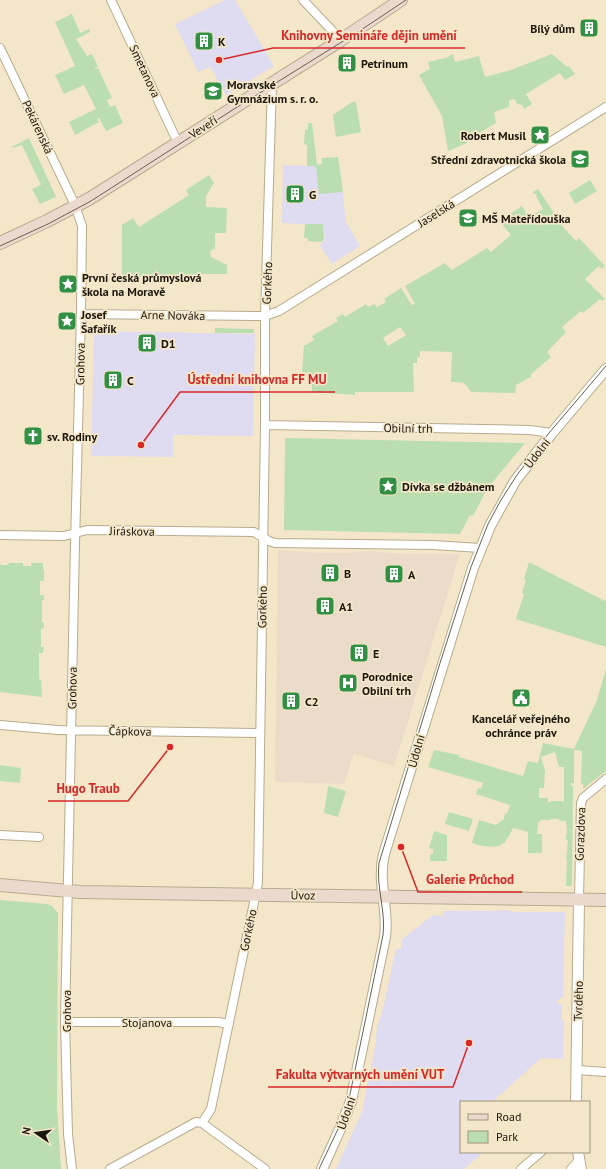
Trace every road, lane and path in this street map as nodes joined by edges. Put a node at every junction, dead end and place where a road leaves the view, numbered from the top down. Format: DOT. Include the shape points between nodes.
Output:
graph roads {
  1 [pos="111,0"];
  2 [pos="302,0"];
  3 [pos="401,0"];
  4 [pos="340,40"];
  5 [pos="0,48"];
  6 [pos="272,83"];
  7 [pos="606,107"];
  8 [pos="178,143"];
  9 [pos="76,207"];
  10 [pos="0,243"];
  11 [pos="81,314"];
  12 [pos="265,316"];
  13 [pos="606,369"];
  14 [pos="265,425"];
  15 [pos="552,433"];
  16 [pos="75,533"];
  17 [pos="0,536"];
  18 [pos="262,537"];
  19 [pos="480,548"];
  20 [pos="0,725"];
  21 [pos="72,730"];
  22 [pos="260,733"];
  23 [pos="606,779"];
  24 [pos="0,835"];
  25 [pos="39,837"];
  26 [pos="0,885"];
  27 [pos="68,891"];
  28 [pos="256,895"];
  29 [pos="384,896"];
  30 [pos="579,900"];
  31 [pos="606,900"];
  32 [pos="65,1022"];
  33 [pos="229,1024"];
  34 [pos="577,1070"];
  35 [pos="606,1072"];
  36 [pos="576,1101"];
  37 [pos="202,1123"];
  38 [pos="540,1153"];
  39 [pos="579,1160"];
  40 [pos="72,1169"];
  41 [pos="110,1169"];
  42 [pos="265,1169"];
  43 [pos="322,1169"];
  44 [pos="521,1169"];
  45 [pos="571,1169"];
  1 -- 8 [label="street, Smetanova"];
  2 -- 4 [label="street"];
  3 -- 4 [label="main road, Veveří"];
  4 -- 6 [label="main road, Veveří"];
  5 -- 9 [label="street, Pekárenská"];
  6 -- 8 [label="main road, Veveří"];
  6 -- 12 [label="street, Gorkého"];
  7 -- 12 [label="street, Jaselská" via="279,311"];
  8 -- 9 [label="main road, Veveří"];
  9 -- 10 [label="main road, Veveří"];
  9 -- 11 [label="street, Grohova" via="82,226"];
  11 -- 12 [label="street, Arne Nováka"];
  11 -- 16 [label="street, Grohova"];
  12 -- 14 [label="street, Gorkého"];
  13 -- 15 [label="street, Údolní"];
  14 -- 15 [label="street, Obilní trh" via="530,430"];
  14 -- 18 [label="street, Gorkého"];
  15 -- 19 [label="street, Údolní" via="503,500"];
  16 -- 17 [label="street, Jiráskova" via="64,536"];
  16 -- 18 [label="street, Jiráskova" via="87,530 254,532"];
  16 -- 21 [label="street, Grohova"];
  18 -- 19 [label="street" via="275,543"];
  18 -- 22 [label="street, Gorkého"];
  19 -- 29 [label="street, Údolní" via="384,854 381,871"];
  20 -- 21 [label="street, Čápkova"];
  21 -- 22 [label="street, Čápkova"];
  21 -- 27 [label="street, Grohova"];
  22 -- 28 [label="street, Gorkého"];
  23 -- 30 [label="street, Gorazdova" via="583,798 581,803"];
  24 -- 25 [label="street"];
  26 -- 27 [label="main road, Úvoz"];
  27 -- 28 [label="main road, Úvoz"];
  27 -- 32 [label="street, Grohova"];
  28 -- 29 [label="main road, Úvoz"];
  28 -- 33 [label="street, Gorkého"];
  29 -- 30 [label="main road, Úvoz"];
  29 -- 43 [label="street, Údolní" via="386,930 357,1074 346,1114"];
  30 -- 31 [label="main road, Úvoz"];
  30 -- 34 [label="street, Tvrdého"];
  32 -- 33 [label="street, Stojanova"];
  32 -- 40 [label="street, Grohova" via="68,1134"];
  33 -- 37 [label="street, Gorkého" via="211,1109"];
  34 -- 35 [label="street"];
  34 -- 36 [label="street, Tvrdého"];
  37 -- 41 [label="street" via="194,1122"];
  37 -- 42 [label="street"];
  38 -- 44 [label="street"];
  39 -- 45 [label="street"];
}
